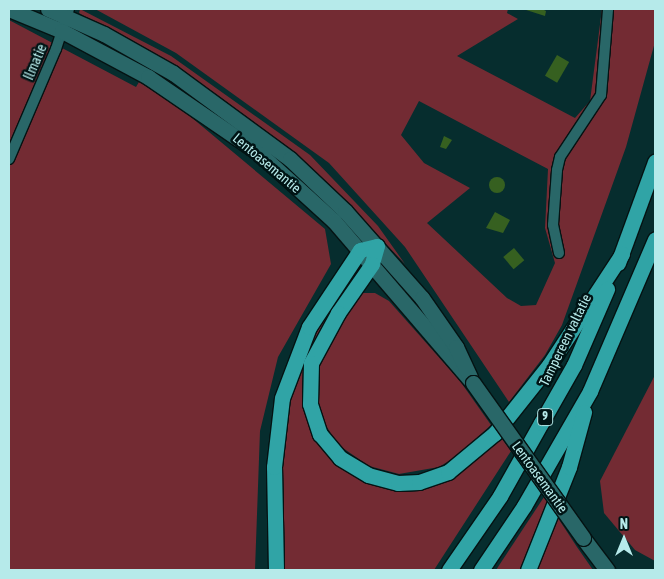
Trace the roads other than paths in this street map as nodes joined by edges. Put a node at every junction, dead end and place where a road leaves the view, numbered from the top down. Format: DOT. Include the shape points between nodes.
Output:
graph roads {
  1 [pos="9,9"];
  2 [pos="48,9"];
  3 [pos="608,9"];
  4 [pos="68,12"];
  5 [pos="62,31"];
  6 [pos="9,159"];
  7 [pos="655,162"];
  8 [pos="655,239"];
  9 [pos="377,246"];
  10 [pos="360,250"];
  11 [pos="559,253"];
  12 [pos="622,254"];
  13 [pos="372,264"];
  14 [pos="473,383"];
  15 [pos="590,392"];
  16 [pos="276,570"];
  17 [pos="449,570"];
  18 [pos="481,570"];
  19 [pos="528,570"];
  20 [pos="607,570"];
  1 -- 5 [label="main road, Lentoasemantie"];
  2 -- 4 [label="main road, Lentoasemantie"];
  3 -- 11 [label="street" via="601,95 560,157 557,170 553,225"];
  4 -- 5 [label="street, Ilmatie"];
  4 -- 9 [label="main road, Lentoasemantie" via="159,64 241,120 322,188"];
  5 -- 6 [label="street, Ilmatie"];
  5 -- 10 [label="main road, Lentoasemantie" via="148,77 224,127 312,200"];
  7 -- 12 [label="highway, Tampereen valtatie / 9"];
  8 -- 15 [label="highway, 9"];
  9 -- 10 [label="highway"];
  9 -- 13 [label="highway"];
  9 -- 14 [label="main road, Lentoasemantie" via="440,320"];
  10 -- 13 [label="main road, Lentoasemantie"];
  10 -- 16 [label="highway" via="308,327 282,398 274,460"];
  12 -- 13 [label="highway" via="549,365 495,433 448,472 410,483 379,479 347,464 320,434 310,404 308,379 314,357 338,313"];
  12 -- 17 [label="highway, Tampereen valtatie / 9" via="574,365 500,496"];
  13 -- 14 [label="main road, Lentoasemantie"];
  14 -- 20 [label="main road, Lentoasemantie, bridge"];
  15 -- 18 [label="highway, 9" via="524,506"];
  15 -- 19 [label="highway" via="569,467"];
}
